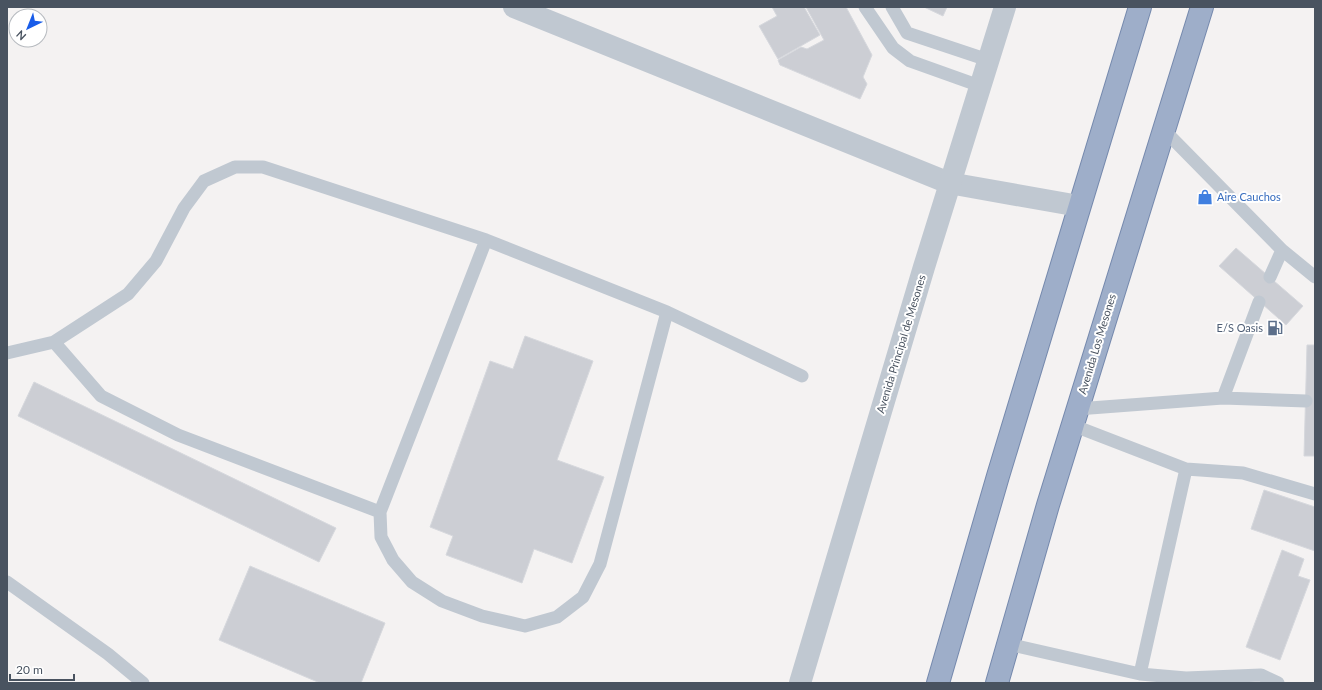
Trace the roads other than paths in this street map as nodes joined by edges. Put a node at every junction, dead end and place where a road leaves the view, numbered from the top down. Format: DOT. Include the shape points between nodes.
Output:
graph roads {
  1 [pos="514,7"];
  2 [pos="865,7"];
  3 [pos="892,7"];
  4 [pos="1005,7"];
  5 [pos="1140,7"];
  6 [pos="1202,7"];
  7 [pos="988,60"];
  8 [pos="980,86"];
  9 [pos="1164,130"];
  10 [pos="949,183"];
  11 [pos="1080,206"];
  12 [pos="486,240"];
  13 [pos="1282,250"];
  14 [pos="1270,277"];
  15 [pos="1315,277"];
  16 [pos="1259,302"];
  17 [pos="667,312"];
  18 [pos="54,342"];
  19 [pos="7,353"];
  20 [pos="802,376"];
  21 [pos="1223,398"];
  22 [pos="1306,401"];
  23 [pos="1075,417"];
  24 [pos="1186,469"];
  25 [pos="1315,494"];
  26 [pos="380,512"];
  27 [pos="7,582"];
  28 [pos="1008,644"];
  29 [pos="1140,674"];
  30 [pos="143,683"];
  31 [pos="800,683"];
  32 [pos="938,683"];
  33 [pos="997,683"];
  34 [pos="1278,683"];
  1 -- 10 [label="street"];
  2 -- 8 [label="lane" via="893,48 910,61"];
  3 -- 7 [label="lane" via="907,33"];
  4 -- 7 [label="street, Avenida Principal de Mesones"];
  5 -- 11 [label="highway"];
  6 -- 9 [label="highway, Avenida Los Mesones"];
  7 -- 8 [label="street, Avenida Principal de Mesones"];
  8 -- 10 [label="street, Avenida Principal de Mesones"];
  9 -- 13 [label="lane"];
  9 -- 23 [label="highway, Avenida Los Mesones"];
  10 -- 11 [label="street"];
  10 -- 31 [label="street, Avenida Principal de Mesones"];
  11 -- 32 [label="highway"];
  12 -- 17 [label="lane"];
  12 -- 18 [label="lane" via="263,167 235,167 204,181 184,208 156,261 128,294"];
  12 -- 26 [label="lane"];
  13 -- 14 [label="lane"];
  13 -- 15 [label="lane"];
  16 -- 21 [label="lane"];
  17 -- 20 [label="lane"];
  17 -- 26 [label="lane" via="600,564 583,597 557,617 525,626 482,616 442,601 412,582 393,560 380,537"];
  18 -- 19 [label="lane"];
  18 -- 26 [label="lane" via="101,396 178,436"];
  21 -- 22 [label="lane"];
  21 -- 23 [label="lane"];
  23 -- 24 [label="lane"];
  23 -- 28 [label="highway, Avenida Los Mesones"];
  24 -- 25 [label="lane" via="1243,473"];
  24 -- 29 [label="lane"];
  27 -- 30 [label="lane" via="108,654"];
  28 -- 29 [label="lane"];
  28 -- 33 [label="highway, Avenida Los Mesones"];
  29 -- 34 [label="lane" via="1186,678 1261,675"];
}
